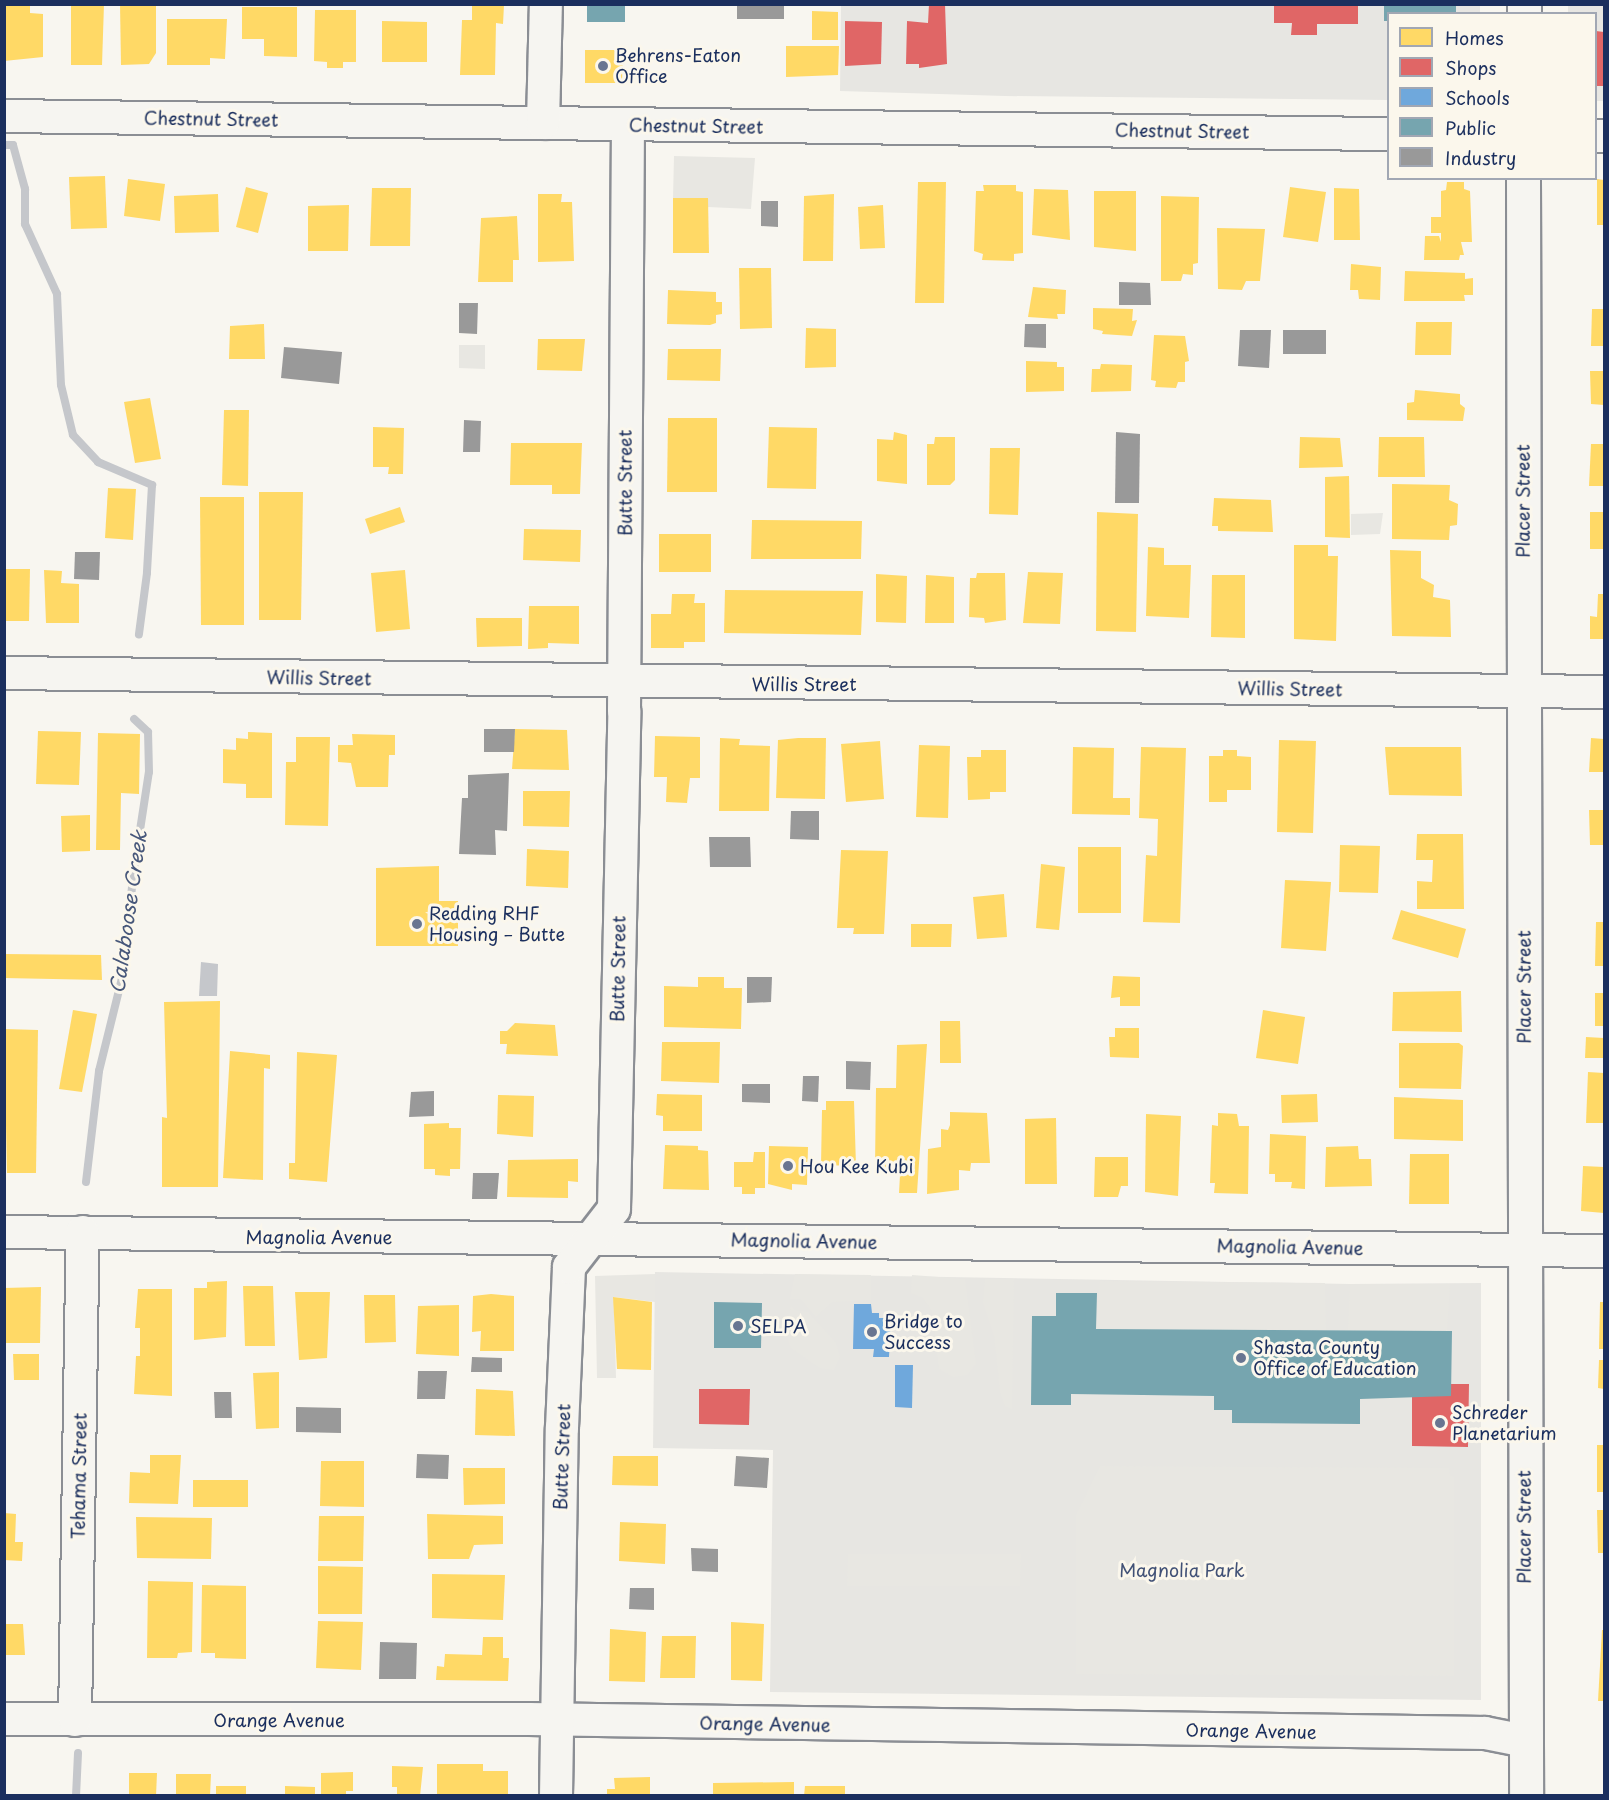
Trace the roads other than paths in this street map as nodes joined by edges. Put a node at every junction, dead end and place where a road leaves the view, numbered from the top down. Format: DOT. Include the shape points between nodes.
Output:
graph roads {
  1 [pos="546,4"];
  2 [pos="4,116"];
  3 [pos="543,123"];
  4 [pos="628,126"];
  5 [pos="1387,134"];
  6 [pos="1523,180"];
  7 [pos="4,673"];
  8 [pos="624,683"];
  9 [pos="1523,691"];
  10 [pos="1605,692"];
  11 [pos="4,1232"];
  12 [pos="83,1232"];
  13 [pos="594,1239"];
  14 [pos="1523,1250"];
  15 [pos="1605,1251"];
  16 [pos="4,1719"];
  17 [pos="75,1720"];
  18 [pos="557,1720"];
  19 [pos="1525,1741"];
  20 [pos="556,1796"];
  21 [pos="1526,1796"];
  1 -- 3 [label="street"];
  2 -- 3 [label="street, Chestnut Street"];
  3 -- 4 [label="street, Chestnut Street"];
  4 -- 5 [label="street, Chestnut Street"];
  4 -- 8 [label="street, Butte Street"];
  6 -- 9 [label="main road, Placer Street"];
  7 -- 8 [label="street, Willis Street"];
  8 -- 9 [label="street, Willis Street"];
  8 -- 13 [label="street, Butte Street" via="614,1209"];
  9 -- 10 [label="street, Willis Street"];
  9 -- 14 [label="main road, Placer Street"];
  11 -- 12 [label="street, Magnolia Avenue"];
  12 -- 13 [label="street, Magnolia Avenue"];
  12 -- 17 [label="street, Tehama Street"];
  13 -- 14 [label="street, Magnolia Avenue"];
  13 -- 18 [label="street, Butte Street" via="569,1267"];
  14 -- 15 [label="street, Magnolia Avenue"];
  14 -- 19 [label="main road, Placer Street"];
  16 -- 17 [label="street, Orange Avenue"];
  17 -- 18 [label="street, Orange Avenue"];
  18 -- 19 [label="street, Orange Avenue" via="1485,1733"];
  18 -- 20 [label="street, Butte Street"];
  19 -- 21 [label="main road, Placer Street"];
}
